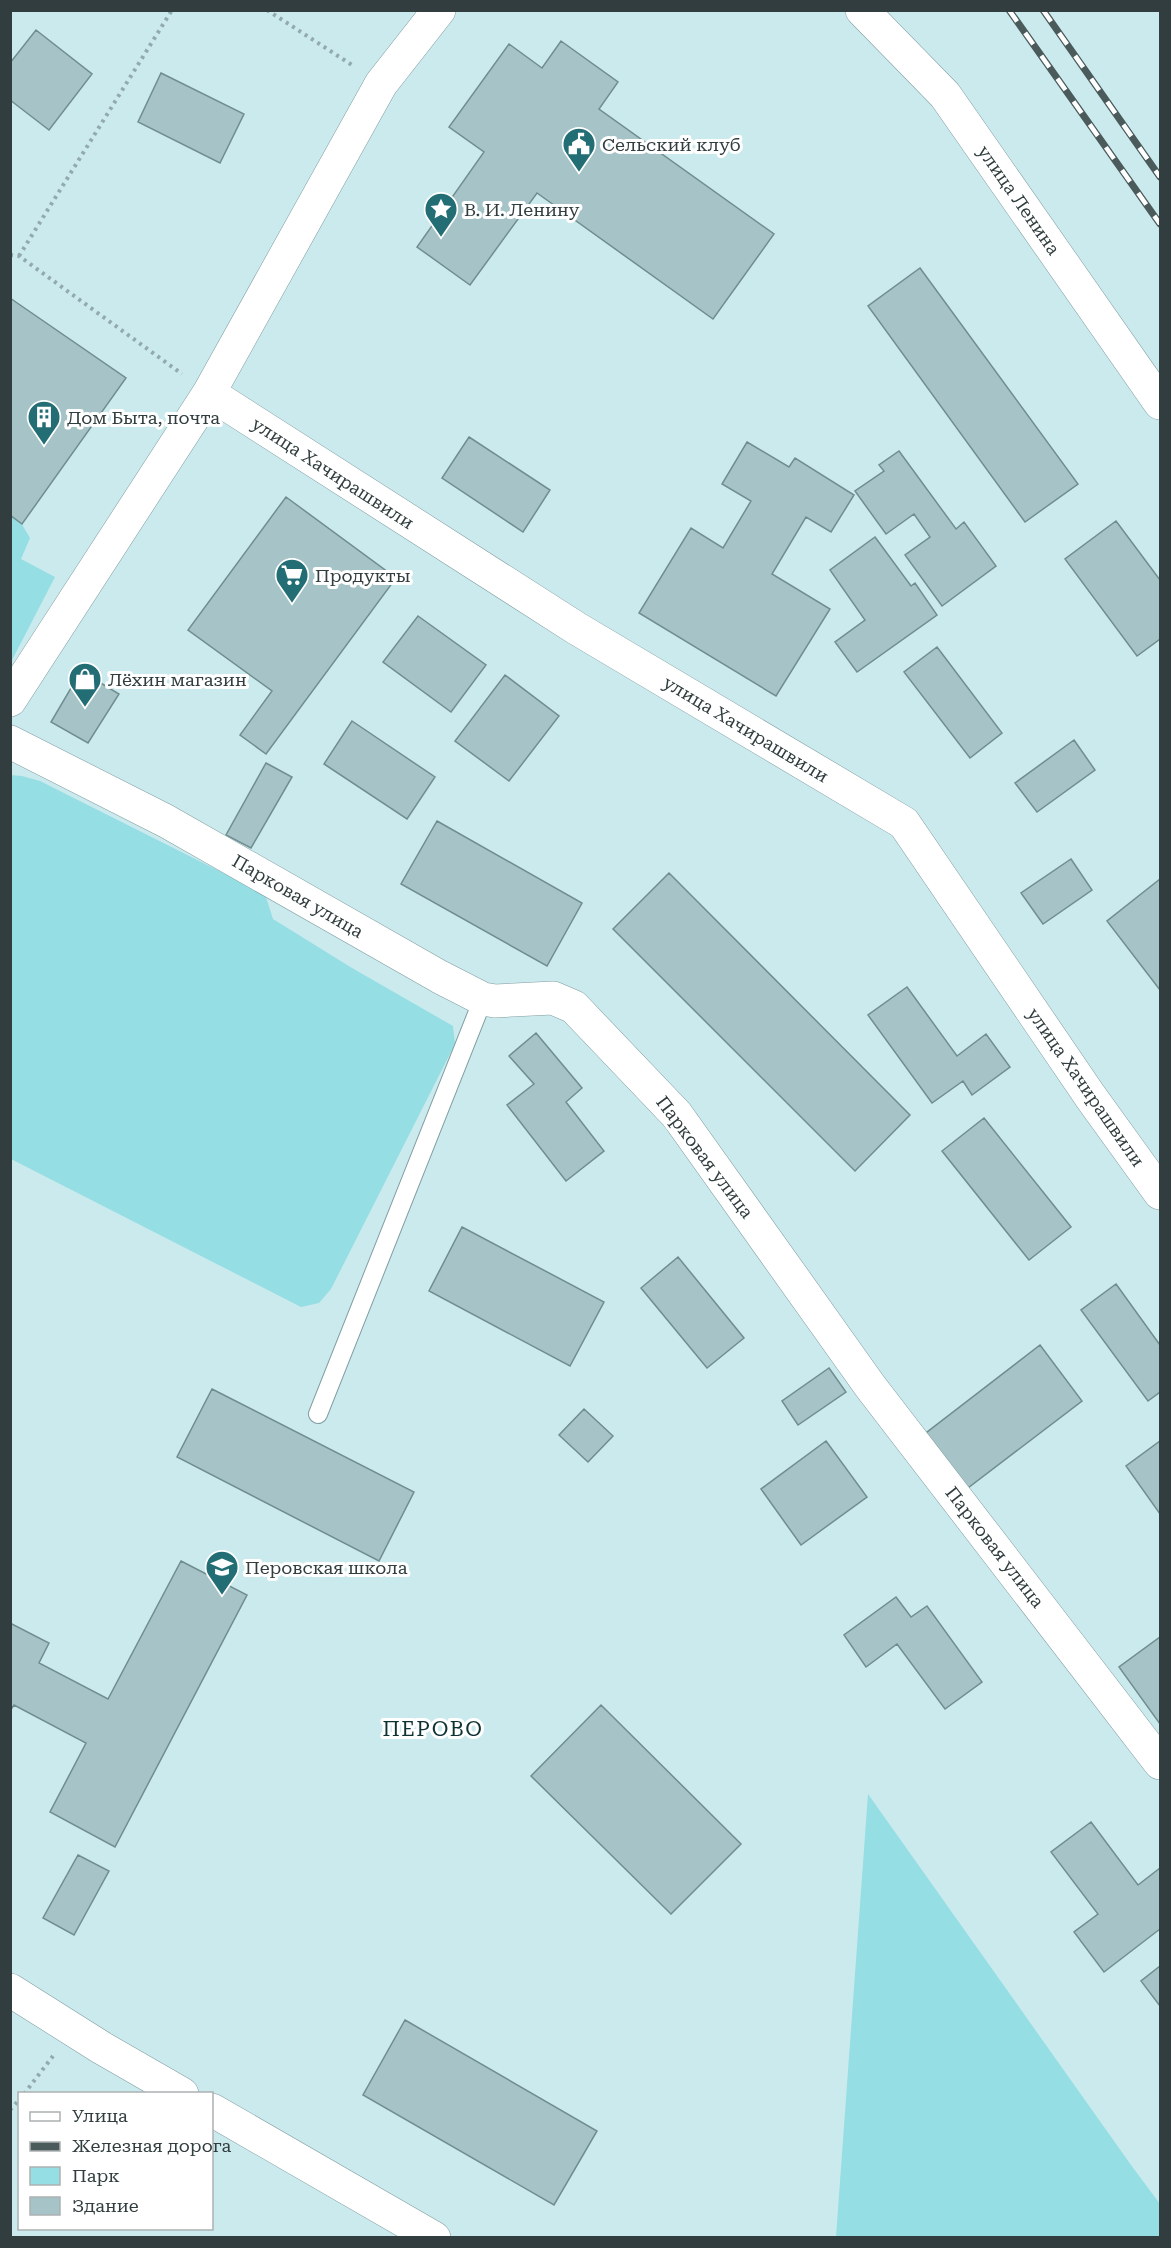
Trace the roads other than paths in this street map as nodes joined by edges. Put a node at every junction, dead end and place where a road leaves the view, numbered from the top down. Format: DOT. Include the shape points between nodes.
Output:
graph roads {
  1 [pos="439,10"];
  2 [pos="862,10"];
  3 [pos="209,393"];
  4 [pos="1161,403"];
  5 [pos="10,700"];
  6 [pos="10,742"];
  7 [pos="483,999"];
  8 [pos="1161,1192"];
  9 [pos="318,1413"];
  10 [pos="1161,1763"];
  11 [pos="10,1989"];
  12 [pos="179,2092"];
  13 [pos="213,2111"];
  14 [pos="434,2238"];
  1 -- 3 [label="street" via="381,84"];
  2 -- 4 [label="street, улица Ленина" via="945,95"];
  3 -- 5 [label="street"];
  3 -- 8 [label="street, улица Хачирашвили" via="576,628 904,823 1090,1096"];
  6 -- 7 [label="street, Парковая улица" via="166,821"];
  7 -- 9 [label="lane"];
  7 -- 10 [label="street, Парковая улица" via="553,998 574,1007 677,1115 870,1386"];
  11 -- 12 [label="street"];
  13 -- 14 [label="street"];
}
